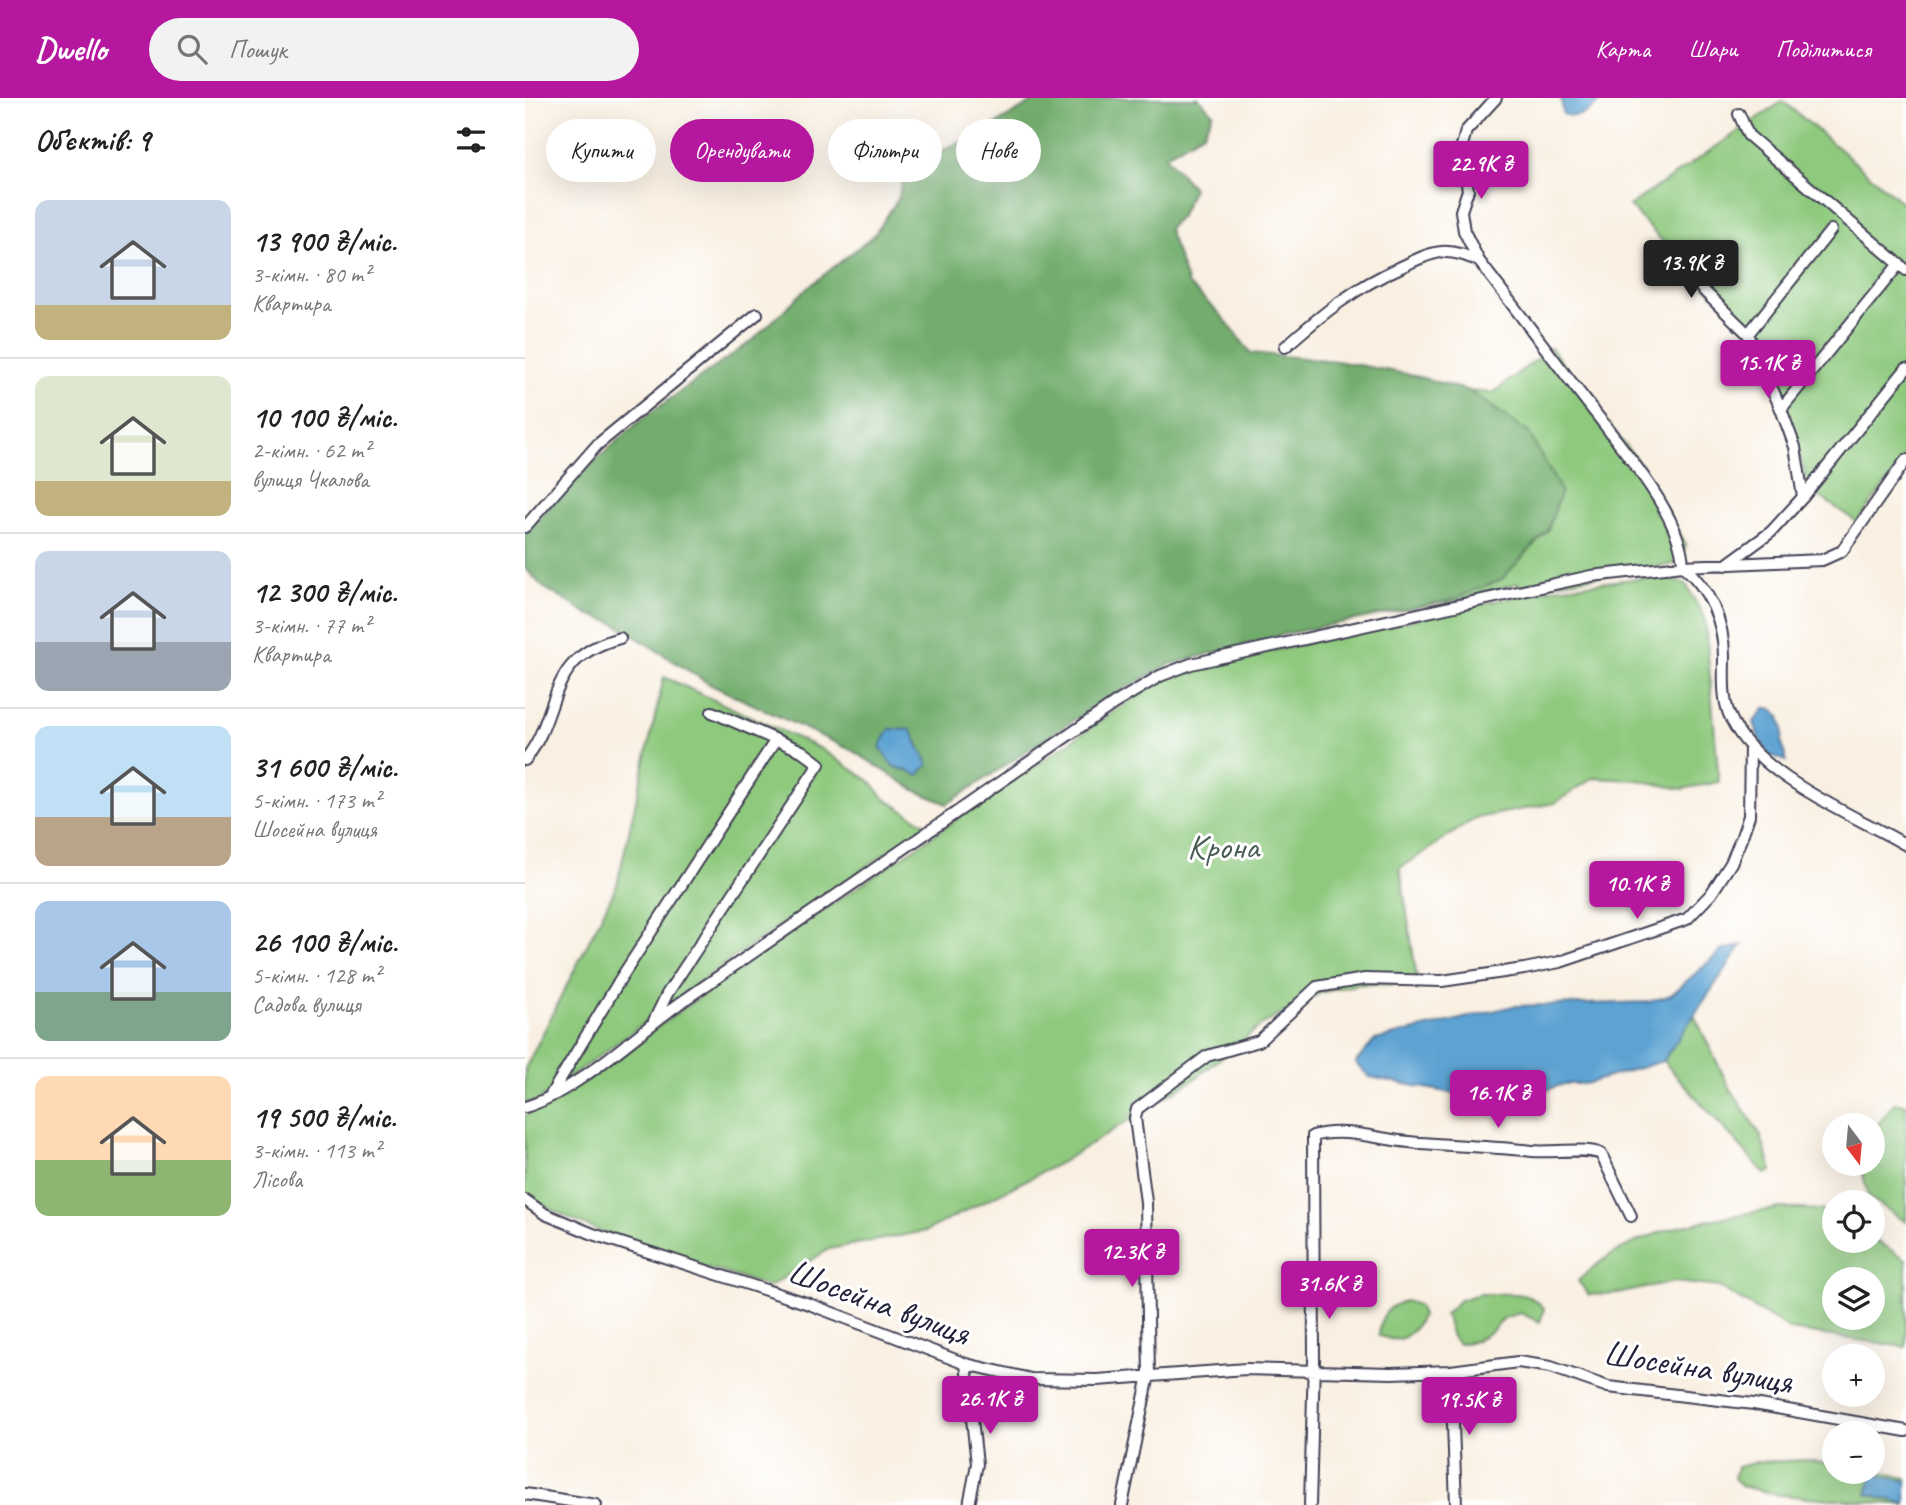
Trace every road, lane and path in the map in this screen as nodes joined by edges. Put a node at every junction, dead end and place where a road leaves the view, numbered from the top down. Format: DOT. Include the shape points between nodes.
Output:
graph roads {
  1 [pos="1496,98"];
  2 [pos="1739,114"];
  3 [pos="1831,230"];
  4 [pos="1719,254"];
  5 [pos="1479,261"];
  6 [pos="1903,267"];
  7 [pos="757,314"];
  8 [pos="1748,334"];
  9 [pos="1285,347"];
  10 [pos="1906,369"];
  11 [pos="1781,409"];
  12 [pos="1906,460"];
  13 [pos="1803,497"];
  14 [pos="525,527"];
  15 [pos="1726,565"];
  16 [pos="1683,566"];
  17 [pos="620,638"];
  18 [pos="712,712"];
  19 [pos="775,741"];
  20 [pos="1750,746"];
  21 [pos="525,760"];
  22 [pos="1906,845"];
  23 [pos="654,1021"];
  24 [pos="550,1096"];
  25 [pos="525,1107"];
  26 [pos="525,1200"];
  27 [pos="1631,1216"];
  28 [pos="966,1364"];
  29 [pos="1451,1371"];
  30 [pos="1313,1372"];
  31 [pos="1149,1375"];
  32 [pos="1906,1431"];
  33 [pos="525,1494"];
  34 [pos="596,1505"];
  35 [pos="969,1505"];
  36 [pos="1122,1505"];
  37 [pos="1310,1505"];
  38 [pos="1455,1505"];
  1 -- 5 [label="street" via="1466,131 1461,149 1468,190 1461,211 1464,231"];
  2 -- 6 [label="street" via="1748,135"];
  3 -- 8 [label="street"];
  4 -- 8 [label="street" via="1698,285"];
  5 -- 9 [label="street" via="1442,252 1375,278 1333,304"];
  5 -- 16 [label="street" via="1629,456 1674,529 1683,550"];
  6 -- 11 [label="street"];
  7 -- 14 [label="street" via="590,451"];
  8 -- 11 [label="street"];
  10 -- 13 [label="street"];
  11 -- 13 [label="street" via="1795,447"];
  12 -- 15 [label="street" via="1842,551 1822,560"];
  13 -- 15 [label="street" via="1771,532"];
  15 -- 16 [label="street"];
  16 -- 20 [label="street" via="1706,591 1719,620 1729,714"];
  16 -- 23 [label="street" via="1591,576 1511,592 1191,664 1160,677 1115,703"];
  17 -- 21 [label="street" via="576,660 555,690"];
  18 -- 19 [label="street"];
  19 -- 23 [label="street" via="802,751 819,764 667,994"];
  19 -- 24 [label="street"];
  20 -- 22 [label="street" via="1800,787"];
  20 -- 31 [label="street" via="1749,816 1741,839 1718,884 1687,919 1560,962 1442,981 1365,979 1317,987 1259,1041 1207,1056 1137,1109 1146,1202"];
  23 -- 24 [label="street"];
  24 -- 25 [label="street"];
  26 -- 28 [label="street, Шосейна вулиця" via="545,1214 593,1234 809,1304"];
  27 -- 30 [label="street" via="1601,1154 1592,1150 1555,1154 1330,1132 1313,1136"];
  28 -- 31 [label="street, Шосейна вулиця" via="1031,1379"];
  28 -- 35 [label="street" via="977,1464"];
  29 -- 30 [label="street, Шосейна вулиця"];
  29 -- 32 [label="street, Шосейна вулиця" via="1529,1364 1575,1373 1608,1387 1754,1404"];
  29 -- 38 [label="street"];
  30 -- 31 [label="street, Шосейна вулиця" via="1246,1369"];
  30 -- 37 [label="street"];
  31 -- 36 [label="street"];
  33 -- 34 [label="street"];
}
